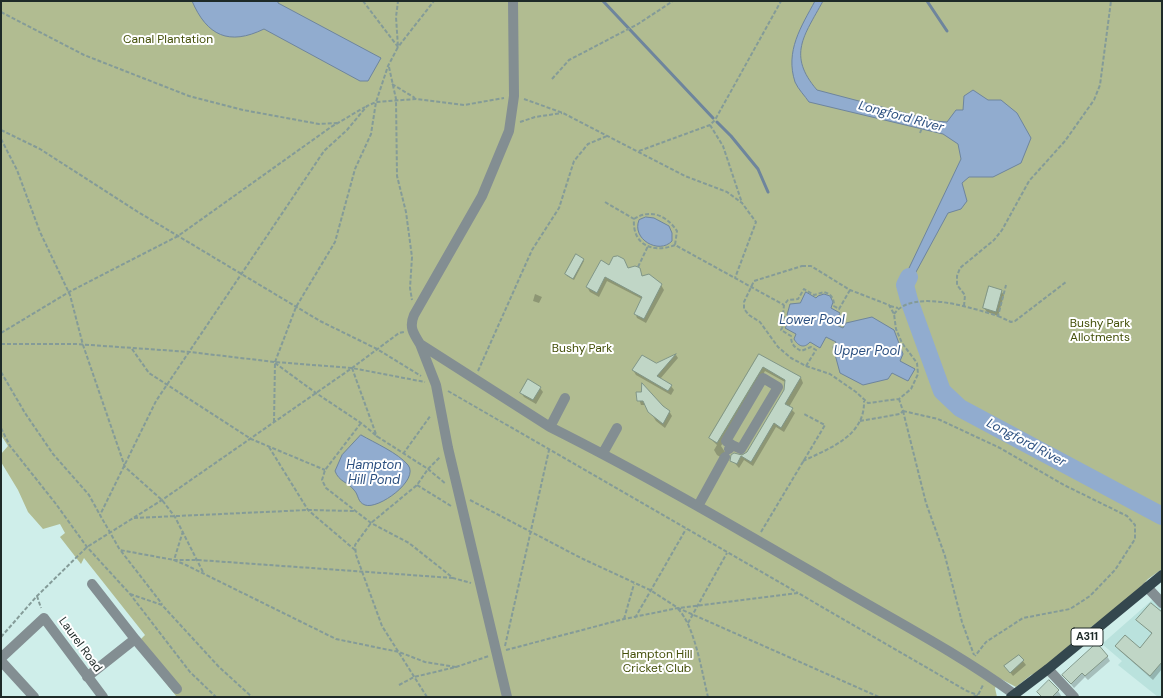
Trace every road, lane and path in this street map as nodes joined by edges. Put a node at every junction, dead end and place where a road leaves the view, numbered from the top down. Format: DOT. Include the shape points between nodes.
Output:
graph roads {
  1 [pos="363,1"];
  2 [pos="398,1"];
  3 [pos="434,1"];
  4 [pos="513,1"];
  5 [pos="673,1"];
  6 [pos="781,1"];
  7 [pos="1112,1"];
  8 [pos="1,12"];
  9 [pos="398,47"];
  10 [pos="388,66"];
  11 [pos="552,79"];
  12 [pos="392,84"];
  13 [pos="514,96"];
  14 [pos="396,99"];
  15 [pos="416,99"];
  16 [pos="376,102"];
  17 [pos="367,106"];
  18 [pos="563,113"];
  19 [pos="927,115"];
  20 [pos="338,123"];
  21 [pos="710,125"];
  22 [pos="1,130"];
  23 [pos="509,131"];
  24 [pos="920,134"];
  25 [pos="607,136"];
  26 [pos="1,139"];
  27 [pos="639,151"];
  28 [pos="605,202"];
  29 [pos="742,203"];
  30 [pos="634,219"];
  31 [pos="178,236"];
  32 [pos="648,246"];
  33 [pos="675,246"];
  34 [pos="638,267"];
  35 [pos="241,273"];
  36 [pos="735,278"];
  37 [pos="1066,282"];
  38 [pos="1006,285"];
  39 [pos="750,287"];
  40 [pos="850,290"];
  41 [pos="69,292"];
  42 [pos="784,305"];
  43 [pos="889,305"];
  44 [pos="964,306"];
  45 [pos="296,307"];
  46 [pos="898,308"];
  47 [pos="894,314"];
  48 [pos="414,315"];
  49 [pos="998,316"];
  50 [pos="412,331"];
  51 [pos="1,333"];
  52 [pos="1,344"];
  53 [pos="420,344"];
  54 [pos="83,345"];
  55 [pos="132,348"];
  56 [pos="377,349"];
  57 [pos="190,352"];
  58 [pos="274,362"];
  59 [pos="806,366"];
  60 [pos="352,368"];
  61 [pos="1,372"];
  62 [pos="474,379"];
  63 [pos="436,384"];
  64 [pos="168,385"];
  65 [pos="316,393"];
  66 [pos="565,398"];
  67 [pos="899,399"];
  68 [pos="864,401"];
  69 [pos="439,405"];
  70 [pos="903,411"];
  71 [pos="804,414"];
  72 [pos="274,422"];
  73 [pos="860,422"];
  74 [pos="361,423"];
  75 [pos="550,427"];
  76 [pos="1,428"];
  77 [pos="617,428"];
  78 [pos="378,437"];
  79 [pos="251,439"];
  80 [pos="268,446"];
  81 [pos="448,448"];
  82 [pos="549,450"];
  83 [pos="729,450"];
  84 [pos="603,453"];
  85 [pos="403,454"];
  86 [pos="802,462"];
  87 [pos="125,467"];
  88 [pos="428,469"];
  89 [pos="325,470"];
  90 [pos="417,485"];
  91 [pos="459,494"];
  92 [pos="162,500"];
  93 [pos="698,506"];
  94 [pos="308,510"];
  95 [pos="356,511"];
  96 [pos="464,514"];
  97 [pos="100,515"];
  98 [pos="176,517"];
  99 [pos="132,518"];
  100 [pos="371,523"];
  101 [pos="686,529"];
  102 [pos="183,531"];
  103 [pos="530,531"];
  104 [pos="109,533"];
  105 [pos="756,540"];
  106 [pos="87,548"];
  107 [pos="120,550"];
  108 [pos="356,550"];
  109 [pos="727,553"];
  110 [pos="174,560"];
  111 [pos="198,560"];
  112 [pos="203,573"];
  113 [pos="363,573"];
  114 [pos="1162,575"];
  115 [pos="453,578"];
  116 [pos="92,584"];
  117 [pos="634,584"];
  118 [pos="479,585"];
  119 [pos="1147,587"];
  120 [pos="650,590"];
  121 [pos="798,593"];
  122 [pos="130,594"];
  123 [pos="37,596"];
  124 [pos="1162,603"];
  125 [pos="162,604"];
  126 [pos="697,606"];
  127 [pos="678,608"];
  128 [pos="692,615"];
  129 [pos="44,618"];
  130 [pos="635,618"];
  131 [pos="624,619"];
  132 [pos="688,623"];
  133 [pos="1,637"];
  134 [pos="135,638"];
  135 [pos="399,652"];
  136 [pos="496,653"];
  137 [pos="1,659"];
  138 [pos="972,660"];
  139 [pos="456,667"];
  140 [pos="1048,669"];
  141 [pos="87,677"];
  142 [pos="414,677"];
  143 [pos="987,677"];
  144 [pos="399,685"];
  145 [pos="177,688"];
  146 [pos="978,696"];
  147 [pos="1012,696"];
  148 [pos="34,697"];
  149 [pos="102,697"];
  150 [pos="216,697"];
  151 [pos="252,697"];
  152 [pos="427,697"];
  153 [pos="507,697"];
  154 [pos="708,697"];
  155 [pos="879,697"];
  156 [pos="973,697"];
  157 [pos="1074,697"];
  1 -- 9 [label="path"];
  2 -- 9 [label="path"];
  3 -- 9 [label="path"];
  4 -- 13 [label="street"];
  5 -- 11 [label="path" via="638,24 569,60"];
  6 -- 21 [label="path"];
  7 -- 44 [label="path" via="1100,84 1094,100 1065,141 1029,181 1002,230 994,240 960,268 957,285 965,295"];
  8 -- 20 [label="path" via="84,55 189,96 243,110 319,124"];
  9 -- 10 [label="path"];
  10 -- 12 [label="path"];
  10 -- 16 [label="path"];
  12 -- 14 [label="path"];
  12 -- 15 [label="path"];
  13 -- 15 [label="path" via="464,105"];
  13 -- 18 [label="path"];
  13 -- 23 [label="street"];
  14 -- 15 [label="path"];
  14 -- 16 [label="path"];
  14 -- 48 [label="path" via="397,176 406,212 412,257 410,288"];
  16 -- 17 [label="path"];
  16 -- 45 [label="path" via="371,134 355,169 335,242"];
  17 -- 20 [label="path"];
  17 -- 35 [label="path" via="347,130 324,151"];
  18 -- 23 [label="path" via="534,117"];
  18 -- 25 [label="path"];
  19 -- 24 [label="path"];
  20 -- 31 [label="path"];
  21 -- 27 [label="path"];
  21 -- 29 [label="path" via="723,146"];
  22 -- 31 [label="path" via="40,149"];
  23 -- 48 [label="street" via="482,196"];
  25 -- 27 [label="path"];
  25 -- 62 [label="path" via="588,144 574,161 559,208 532,250"];
  26 -- 41 [label="path" via="17,170 40,232"];
  27 -- 29 [label="path" via="685,176 727,192"];
  28 -- 30 [label="path"];
  29 -- 36 [label="path" via="756,222"];
  30 -- 32 [label="path" via="633,229 638,238"];
  30 -- 33 [label="path" via="649,212 663,216 677,231"];
  31 -- 35 [label="path"];
  31 -- 41 [label="path"];
  32 -- 33 [label="path" via="654,249 667,249"];
  32 -- 34 [label="path"];
  33 -- 36 [label="path"];
  35 -- 45 [label="path"];
  35 -- 57 [label="path"];
  36 -- 39 [label="path"];
  37 -- 49 [label="path" via="1015,321 1010,322"];
  38 -- 49 [label="path"];
  39 -- 40 [label="path" via="754,281 802,266 812,266"];
  39 -- 42 [label="path"];
  39 -- 59 [label="path" via="744,309 760,322 778,347"];
  40 -- 42 [label="path" via="839,309 834,306 834,299 830,294 824,292 814,295 804,289 798,299 788,300"];
  40 -- 43 [label="path"];
  41 -- 51 [label="path"];
  41 -- 54 [label="path"];
  42 -- 59 [label="path" via="783,315 786,320 781,330 791,336 795,348 801,351 811,347 816,350"];
  43 -- 46 [label="path"];
  43 -- 47 [label="path"];
  44 -- 46 [label="path" via="923,300"];
  44 -- 49 [label="path"];
  45 -- 56 [label="path" via="336,331"];
  45 -- 58 [label="path"];
  46 -- 47 [label="path"];
  47 -- 67 [label="path" via="896,329 902,343 917,363 918,374 910,390"];
  48 -- 50 [label="street" via="410,324"];
  50 -- 53 [label="street"];
  50 -- 56 [label="path" via="399,333"];
  52 -- 54 [label="path"];
  53 -- 62 [label="street"];
  53 -- 63 [label="street"];
  54 -- 55 [label="path"];
  54 -- 87 [label="path"];
  55 -- 57 [label="path"];
  55 -- 64 [label="path" via="149,373"];
  56 -- 60 [label="path"];
  56 -- 63 [label="path"];
  57 -- 58 [label="path"];
  57 -- 64 [label="path"];
  58 -- 60 [label="path"];
  58 -- 65 [label="path"];
  58 -- 72 [label="path"];
  59 -- 68 [label="path" via="830,374 856,392"];
  60 -- 63 [label="path"];
  60 -- 65 [label="path"];
  60 -- 78 [label="path"];
  61 -- 97 [label="path" via="53,454 89,496"];
  62 -- 75 [label="street"];
  63 -- 69 [label="street"];
  63 -- 82 [label="path"];
  64 -- 79 [label="path"];
  64 -- 87 [label="path" via="156,401"];
  65 -- 72 [label="path"];
  65 -- 74 [label="path"];
  66 -- 75 [label="street"];
  67 -- 68 [label="path" via="876,403"];
  67 -- 70 [label="path"];
  68 -- 73 [label="path" via="864,412"];
  69 -- 81 [label="street"];
  69 -- 85 [label="path"];
  70 -- 73 [label="path" via="900,414"];
  70 -- 138 [label="path" via="926,503 945,556"];
  70 -- 138 [label="path" via="938,419 1000,448 1064,485 1127,516 1134,525 1135,539 1115,570 1090,596 1070,608 1023,618 986,642"];
  71 -- 86 [label="path" via="825,425"];
  72 -- 79 [label="path"];
  73 -- 86 [label="path" via="842,443"];
  74 -- 78 [label="path"];
  74 -- 89 [label="path"];
  75 -- 84 [label="street"];
  76 -- 106 [label="path" via="10,446"];
  77 -- 84 [label="street"];
  78 -- 85 [label="path"];
  79 -- 80 [label="path"];
  79 -- 92 [label="path"];
  80 -- 89 [label="path"];
  80 -- 94 [label="path"];
  81 -- 88 [label="path"];
  81 -- 91 [label="street"];
  82 -- 101 [label="path"];
  82 -- 103 [label="path"];
  83 -- 83 [label="street" via="726,441 763,378 778,387 741,449"];
  83 -- 93 [label="street"];
  84 -- 93 [label="street"];
  85 -- 88 [label="path"];
  86 -- 105 [label="path"];
  87 -- 92 [label="path"];
  87 -- 97 [label="path"];
  88 -- 90 [label="path"];
  88 -- 91 [label="path"];
  89 -- 95 [label="path" via="322,480 326,488"];
  90 -- 96 [label="path"];
  90 -- 100 [label="path"];
  91 -- 96 [label="street"];
  91 -- 103 [label="path"];
  92 -- 98 [label="path"];
  92 -- 99 [label="path"];
  93 -- 105 [label="street"];
  94 -- 95 [label="path"];
  94 -- 98 [label="path"];
  94 -- 108 [label="path"];
  95 -- 100 [label="path"];
  96 -- 118 [label="street"];
  97 -- 104 [label="path"];
  98 -- 99 [label="path"];
  98 -- 102 [label="path"];
  99 -- 104 [label="path"];
  100 -- 108 [label="path" via="355,545"];
  100 -- 115 [label="path" via="409,543"];
  101 -- 109 [label="path"];
  101 -- 120 [label="path"];
  102 -- 110 [label="path"];
  102 -- 111 [label="path"];
  103 -- 117 [label="path"];
  103 -- 131 [label="path" via="504,651"];
  104 -- 106 [label="path"];
  104 -- 107 [label="path"];
  105 -- 138 [label="street"];
  106 -- 122 [label="path"];
  106 -- 123 [label="path"];
  107 -- 110 [label="path"];
  107 -- 125 [label="path"];
  108 -- 113 [label="path"];
  109 -- 121 [label="path"];
  109 -- 126 [label="path"];
  110 -- 111 [label="path"];
  110 -- 112 [label="path"];
  111 -- 112 [label="path"];
  111 -- 113 [label="path"];
  112 -- 135 [label="path" via="336,638"];
  113 -- 115 [label="path"];
  113 -- 135 [label="path" via="382,626"];
  114 -- 119 [label="main road, A311"];
  115 -- 118 [label="path"];
  116 -- 134 [label="street"];
  117 -- 120 [label="path"];
  117 -- 131 [label="path"];
  118 -- 136 [label="street"];
  119 -- 124 [label="street"];
  119 -- 140 [label="main road, A311"];
  120 -- 127 [label="path"];
  120 -- 130 [label="path"];
  121 -- 126 [label="path"];
  121 -- 146 [label="path"];
  122 -- 125 [label="path"];
  122 -- 150 [label="path" via="190,672"];
  123 -- 129 [label="path"];
  123 -- 133 [label="path"];
  125 -- 151 [label="path" via="220,667"];
  126 -- 127 [label="path"];
  126 -- 128 [label="path"];
  127 -- 128 [label="path"];
  127 -- 130 [label="path"];
  127 -- 132 [label="path"];
  128 -- 132 [label="path"];
  128 -- 155 [label="path"];
  129 -- 137 [label="street, Laurel Road"];
  129 -- 141 [label="street, Laurel Road"];
  130 -- 131 [label="path"];
  132 -- 154 [label="path"];
  134 -- 141 [label="street"];
  134 -- 145 [label="street"];
  135 -- 139 [label="path" via="425,662"];
  135 -- 142 [label="path"];
  136 -- 139 [label="path"];
  136 -- 153 [label="street"];
  137 -- 148 [label="street"];
  138 -- 143 [label="street"];
  139 -- 142 [label="path"];
  140 -- 147 [label="main road, A311"];
  140 -- 157 [label="street"];
  141 -- 149 [label="street, Laurel Road"];
  142 -- 144 [label="path"];
  142 -- 152 [label="path"];
  143 -- 146 [label="path"];
  143 -- 147 [label="street"];
  146 -- 156 [label="path"];
}
